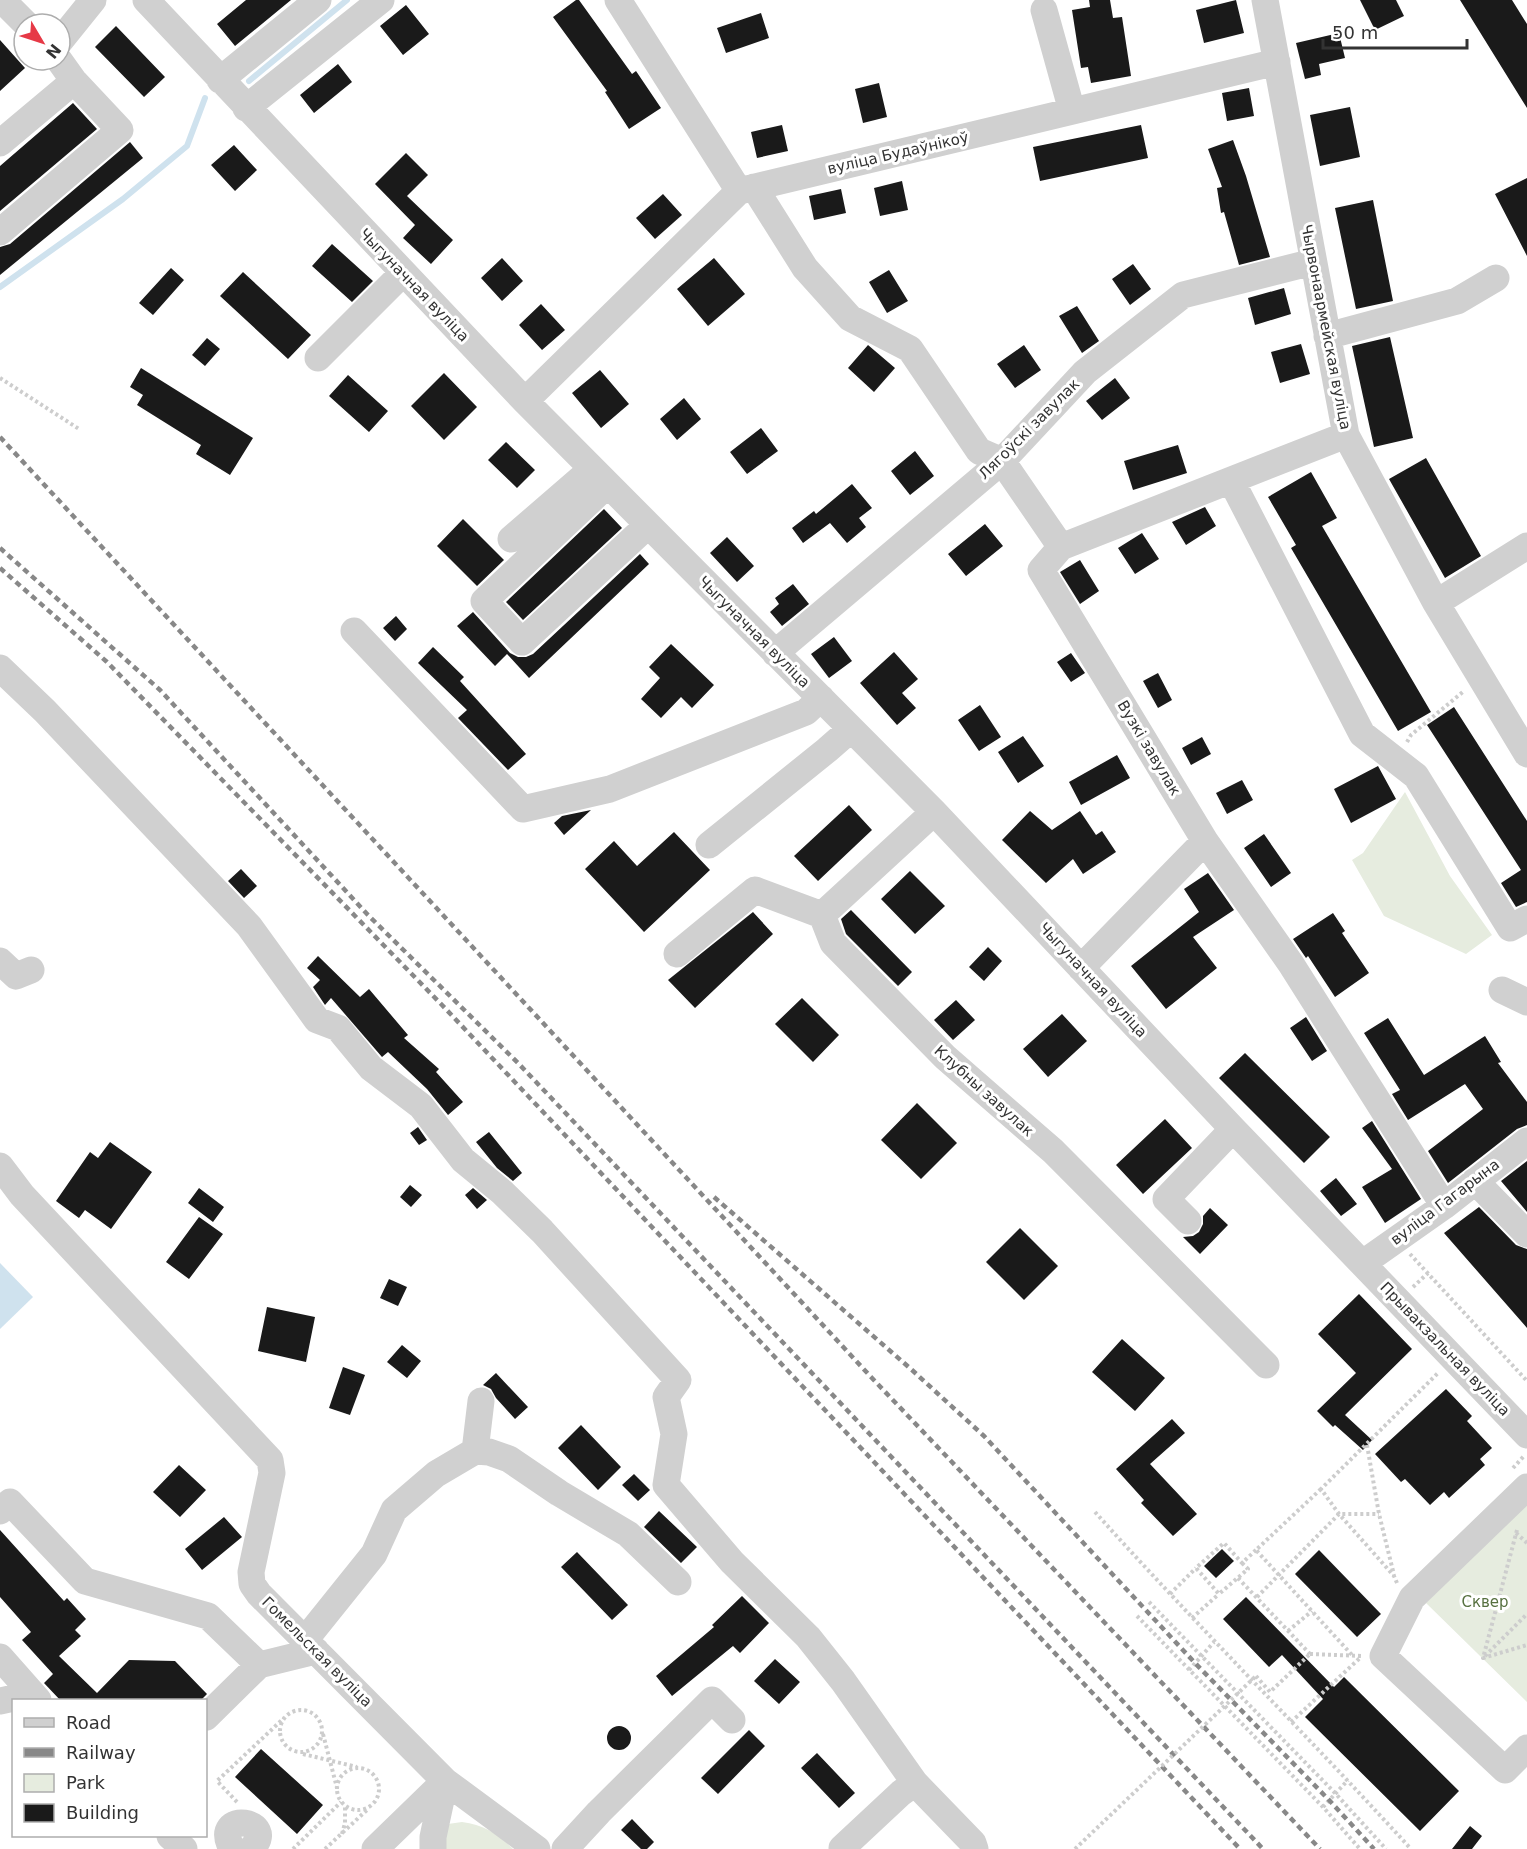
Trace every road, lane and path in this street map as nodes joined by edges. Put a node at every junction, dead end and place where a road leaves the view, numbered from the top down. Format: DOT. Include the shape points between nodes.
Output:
graph roads {
  1 [pos="2,0"];
  2 [pos="93,0"];
  3 [pos="146,0"];
  4 [pos="318,0"];
  5 [pos="381,0"];
  6 [pos="618,0"];
  7 [pos="1264,0"];
  8 [pos="1044,10"];
  9 [pos="14,12"];
  10 [pos="72,26"];
  11 [pos="1277,62"];
  12 [pos="65,72"];
  13 [pos="67,72"];
  14 [pos="220,80"];
  15 [pos="246,108"];
  16 [pos="1072,111"];
  17 [pos="0,142"];
  18 [pos="746,189"];
  19 [pos="0,232"];
  20 [pos="1313,262"];
  21 [pos="403,273"];
  22 [pos="1496,278"];
  23 [pos="1327,336"];
  24 [pos="318,358"];
  25 [pos="0,378"];
  26 [pos="525,401"];
  27 [pos="80,429"];
  28 [pos="1346,435"];
  29 [pos="1002,462"];
  30 [pos="599,477"];
  31 [pos="1231,480"];
  32 [pos="647,526"];
  33 [pos="511,540"];
  34 [pos="1527,546"];
  35 [pos="1061,547"];
  36 [pos="1436,603"];
  37 [pos="354,631"];
  38 [pos="775,653"];
  39 [pos="0,668"];
  40 [pos="1481,677"];
  41 [pos="821,699"];
  42 [pos="851,729"];
  43 [pos="1527,754"];
  44 [pos="1398,762"];
  45 [pos="934,812"];
  46 [pos="1205,841"];
  47 [pos="709,844"];
  48 [pos="822,915"];
  49 [pos="1527,919"];
  50 [pos="677,954"];
  51 [pos="0,961"];
  52 [pos="1081,968"];
  53 [pos="31,970"];
  54 [pos="1502,990"];
  55 [pos="1527,1002"];
  56 [pos="1233,1129"];
  57 [pos="1527,1141"];
  58 [pos="0,1166"];
  59 [pos="1475,1181"];
  60 [pos="1444,1206"];
  61 [pos="1188,1221"];
  62 [pos="1527,1234"];
  63 [pos="1397,1239"];
  64 [pos="1363,1263"];
  65 [pos="1266,1365"];
  66 [pos="1439,1372"];
  67 [pos="1527,1381"];
  68 [pos="481,1401"];
  69 [pos="1527,1435"];
  70 [pos="1367,1444"];
  71 [pos="475,1450"];
  72 [pos="1527,1487"];
  73 [pos="1321,1489"];
  74 [pos="0,1511"];
  75 [pos="1095,1512"];
  76 [pos="1339,1514"];
  77 [pos="1379,1514"];
  78 [pos="1519,1522"];
  79 [pos="1516,1533"];
  80 [pos="1527,1543"];
  81 [pos="1256,1550"];
  82 [pos="1242,1563"];
  83 [pos="1196,1569"];
  84 [pos="1280,1574"];
  85 [pos="1395,1576"];
  86 [pos="1238,1578"];
  87 [pos="678,1582"];
  88 [pos="1399,1586"];
  89 [pos="1170,1594"];
  90 [pos="1219,1594"];
  91 [pos="1257,1597"];
  92 [pos="1149,1602"];
  93 [pos="1312,1611"];
  94 [pos="1527,1614"];
  95 [pos="1137,1616"];
  96 [pos="1192,1618"];
  97 [pos="1288,1631"];
  98 [pos="1214,1642"];
  99 [pos="311,1645"];
  100 [pos="1527,1645"];
  101 [pos="1310,1654"];
  102 [pos="1352,1655"];
  103 [pos="1203,1656"];
  104 [pos="1383,1656"];
  105 [pos="0,1657"];
  106 [pos="1483,1658"];
  107 [pos="260,1665"];
  108 [pos="1189,1670"];
  109 [pos="35,1697"];
  110 [pos="18,1699"];
  111 [pos="207,1716"];
  112 [pos="284,1718"];
  113 [pos="732,1720"];
  114 [pos="321,1728"];
  115 [pos="1527,1748"];
  116 [pos="298,1752"];
  117 [pos="330,1760"];
  118 [pos="361,1768"];
  119 [pos="1348,1780"];
  120 [pos="445,1781"];
  121 [pos="915,1784"];
  122 [pos="337,1788"];
  123 [pos="1335,1793"];
  124 [pos="343,1803"];
  125 [pos="373,1805"];
  126 [pos="241,1806"];
  127 [pos="1323,1807"];
  128 [pos="342,1834"];
  129 [pos="171,1837"];
  130 [pos="842,1848"];
  131 [pos="184,1849"];
  132 [pos="232,1849"];
  133 [pos="251,1849"];
  134 [pos="293,1849"];
  135 [pos="325,1849"];
  136 [pos="375,1849"];
  137 [pos="433,1849"];
  138 [pos="537,1849"];
  139 [pos="565,1849"];
  140 [pos="975,1849"];
  141 [pos="1075,1849"];
  142 [pos="1360,1849"];
  143 [pos="1386,1849"];
  144 [pos="1410,1849"];
  1 -- 9 [label="street"];
  2 -- 10 [label="street"];
  3 -- 14 [label="street, Чыгуначная вуліца"];
  4 -- 14 [label="street"];
  5 -- 15 [label="street"];
  6 -- 18 [label="street"];
  7 -- 11 [label="street, Чырвонаармейская вуліца"];
  8 -- 16 [label="street"];
  11 -- 16 [label="street, вуліца Будаўнікоў"];
  11 -- 20 [label="street, Чырвонаармейская вуліца"];
  12 -- 17 [label="street"];
  13 -- 19 [label="street" via="120,130"];
  14 -- 15 [label="street, Чыгуначная вуліца"];
  15 -- 21 [label="street, Чыгуначная вуліца"];
  16 -- 18 [label="street, вуліца Будаўнікоў"];
  18 -- 26 [label="street"];
  18 -- 29 [label="street" via="805,268 850,318 910,350 979,451"];
  20 -- 23 [label="street, Чырвонаармейская вуліца"];
  20 -- 29 [label="street, Лягоўскі завулак" via="1184,294 1085,372"];
  21 -- 24 [label="street"];
  21 -- 26 [label="street, Чыгуначная вуліца"];
  22 -- 23 [label="street" via="1457,301"];
  23 -- 28 [label="street, Чырвонаармейская вуліца"];
  25 -- 27 [label="path"];
  26 -- 30 [label="street, Чыгуначная вуліца"];
  28 -- 31 [label="street, Вузкі завулак"];
  28 -- 36 [label="street, Чырвонаармейская вуліца"];
  29 -- 35 [label="street"];
  29 -- 38 [label="street, Лягоўскі завулак"];
  30 -- 32 [label="street, Чыгуначная вуліца"];
  30 -- 32 [label="street" via="484,601 522,642"];
  30 -- 33 [label="street"];
  31 -- 35 [label="street, Вузкі завулак"];
  31 -- 44 [label="street" via="1362,734"];
  32 -- 38 [label="street, Чыгуначная вуліца"];
  34 -- 36 [label="street"];
  35 -- 46 [label="street, Вузкі завулак" via="1041,570"];
  36 -- 40 [label="street, Чырвонаармейская вуліца"];
  37 -- 41 [label="street" via="523,809 610,789 807,712"];
  38 -- 41 [label="street, Чыгуначная вуліца"];
  39 -- 121 [label="street" via="249,926 317,1020 338,1028 371,1068 422,1106 463,1160 542,1231 678,1380 666,1397 674,1434 666,1485 732,1562 808,1637"];
  40 -- 43 [label="street, Чырвонаармейская вуліца"];
  40 -- 44 [label="path" via="1411,735"];
  41 -- 42 [label="street, Чыгуначная вуліца"];
  42 -- 45 [label="street, Чыгуначная вуліца"];
  42 -- 47 [label="street"];
  44 -- 49 [label="street" via="1416,776 1510,928"];
  45 -- 48 [label="street"];
  45 -- 52 [label="street, Чыгуначная вуліца"];
  46 -- 52 [label="street"];
  46 -- 60 [label="street, Вузкі завулак" via="1291,964"];
  48 -- 50 [label="street" via="754,890"];
  48 -- 65 [label="street, Клубны завулак" via="833,943 945,1057 1053,1151"];
  51 -- 53 [label="street" via="16,976"];
  52 -- 56 [label="street, Чыгуначная вуліца"];
  54 -- 55 [label="street"];
  56 -- 61 [label="street" via="1166,1199"];
  56 -- 64 [label="street, Чыгуначная вуліца"];
  57 -- 59 [label="street, вуліца Гагарына"];
  58 -- 99 [label="street, Гомельская вуліца" via="270,1460 272,1473 251,1572 252,1584"];
  59 -- 60 [label="street, вуліца Гагарына"];
  59 -- 62 [label="street"];
  60 -- 63 [label="street, вуліца Гагарына"];
  63 -- 64 [label="street, вуліца Гагарына"];
  63 -- 67 [label="path"];
  64 -- 69 [label="street, Прывакзальная вуліца"];
  66 -- 70 [label="path"];
  68 -- 71 [label="street"];
  70 -- 73 [label="path"];
  70 -- 77 [label="path"];
  71 -- 87 [label="street" via="508,1459 628,1534"];
  71 -- 99 [label="street" via="436,1474 394,1510 374,1554"];
  72 -- 104 [label="street" via="1412,1598"];
  73 -- 76 [label="path"];
  73 -- 81 [label="path"];
  74 -- 107 [label="street" via="10,1502 85,1581 208,1616"];
  75 -- 89 [label="path"];
  76 -- 77 [label="path"];
  76 -- 84 [label="path"];
  76 -- 85 [label="path"];
  77 -- 85 [label="path"];
  78 -- 79 [label="path"];
  79 -- 80 [label="path"];
  79 -- 106 [label="path"];
  81 -- 82 [label="path"];
  81 -- 84 [label="path"];
  82 -- 83 [label="path" via="1224,1543"];
  82 -- 86 [label="path" via="1248,1569"];
  83 -- 89 [label="path"];
  83 -- 90 [label="path"];
  84 -- 91 [label="path"];
  84 -- 93 [label="path"];
  85 -- 88 [label="path"];
  86 -- 90 [label="path"];
  86 -- 91 [label="path"];
  89 -- 96 [label="path"];
  90 -- 96 [label="path"];
  91 -- 97 [label="path"];
  92 -- 103 [label="path"];
  93 -- 97 [label="path"];
  93 -- 102 [label="path"];
  94 -- 106 [label="path"];
  95 -- 108 [label="path"];
  96 -- 98 [label="path"];
  97 -- 101 [label="path"];
  98 -- 103 [label="path"];
  98 -- 119 [label="path"];
  99 -- 107 [label="street"];
  99 -- 120 [label="street, Гомельская вуліца"];
  100 -- 106 [label="path"];
  101 -- 102 [label="path"];
  101 -- 141 [label="path, bridge" via="1270,1692 1256,1676"];
  102 -- 104 [label="path"];
  103 -- 108 [label="path"];
  103 -- 123 [label="path"];
  104 -- 115 [label="street" via="1505,1770"];
  105 -- 109 [label="street"];
  107 -- 111 [label="street"];
  108 -- 127 [label="path"];
  109 -- 110 [label="street"];
  112 -- 114 [label="path" via="303,1710 315,1716"];
  112 -- 116 [label="path" via="280,1738 288,1749"];
  112 -- 126 [label="path" via="217,1782"];
  113 -- 139 [label="street" via="712,1700"];
  114 -- 116 [label="path" via="322,1735 315,1747"];
  114 -- 117 [label="path"];
  116 -- 117 [label="path"];
  117 -- 118 [label="path"];
  117 -- 122 [label="path"];
  118 -- 122 [label="path" via="342,1775"];
  118 -- 125 [label="path" via="373,1773 380,1786"];
  119 -- 123 [label="path"];
  119 -- 144 [label="path"];
  120 -- 136 [label="street"];
  120 -- 137 [label="street"];
  120 -- 138 [label="street, Гомельская вуліца"];
  121 -- 130 [label="street" via="901,1792"];
  121 -- 140 [label="street"];
  122 -- 124 [label="path"];
  123 -- 127 [label="path"];
  123 -- 143 [label="path"];
  124 -- 125 [label="path" via="353,1810"];
  124 -- 128 [label="path"];
  124 -- 134 [label="path"];
  125 -- 128 [label="path"];
  127 -- 142 [label="path"];
  128 -- 135 [label="path"];
  129 -- 131 [label="street"];
  132 -- 133 [label="street" via="230,1829 242,1822 257,1831 257,1841"];
}
